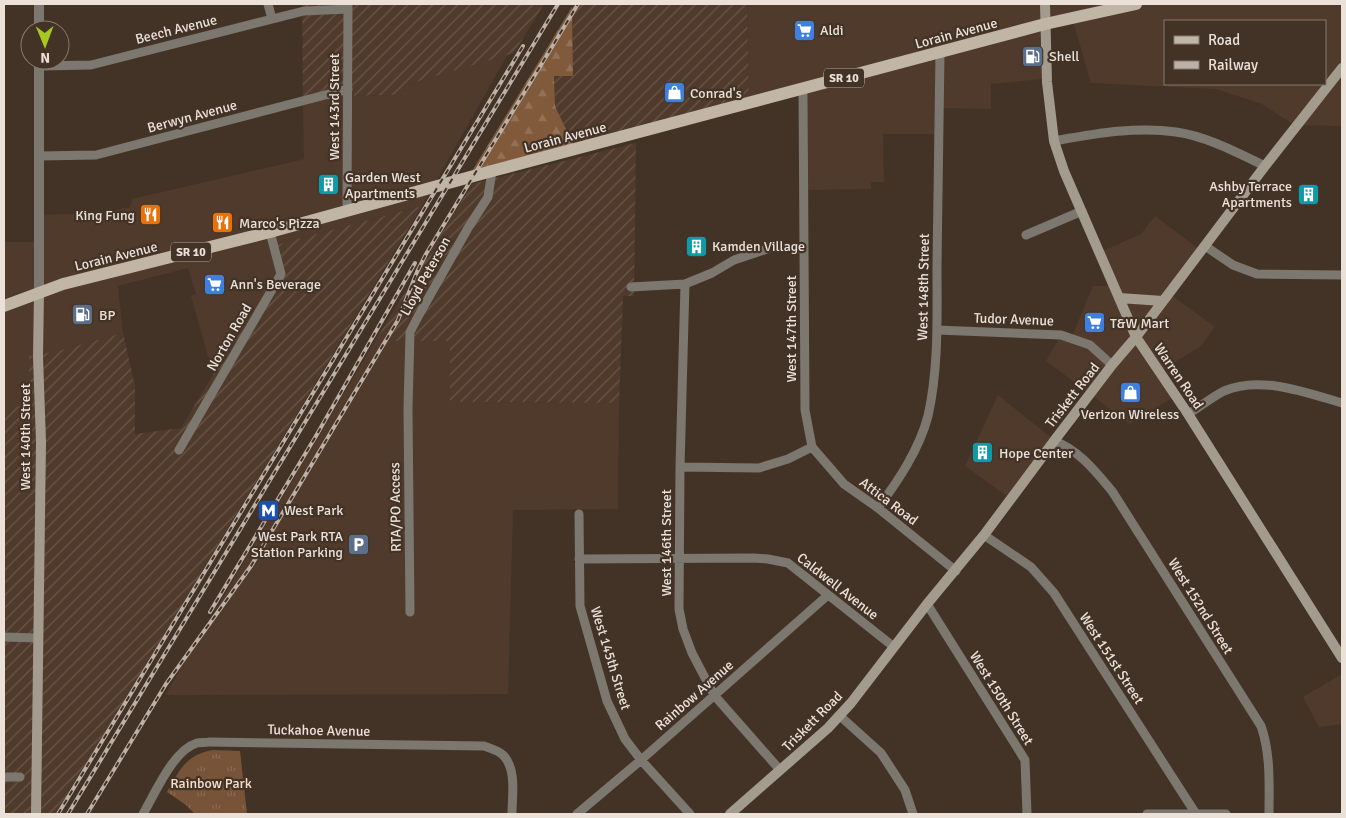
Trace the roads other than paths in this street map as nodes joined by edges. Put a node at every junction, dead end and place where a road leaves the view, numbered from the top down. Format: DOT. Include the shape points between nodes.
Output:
graph roads {
  1 [pos="39,4"];
  2 [pos="268,4"];
  3 [pos="1046,4"];
  4 [pos="1136,4"];
  5 [pos="348,6"];
  6 [pos="272,19"];
  7 [pos="39,20"];
  8 [pos="1045,24"];
  9 [pos="940,53"];
  10 [pos="70,64"];
  11 [pos="1342,68"];
  12 [pos="39,70"];
  13 [pos="348,89"];
  14 [pos="803,89"];
  15 [pos="1054,141"];
  16 [pos="40,156"];
  17 [pos="1265,166"];
  18 [pos="492,171"];
  19 [pos="347,210"];
  20 [pos="1082,211"];
  21 [pos="270,232"];
  22 [pos="1026,236"];
  23 [pos="1205,246"];
  24 [pos="804,249"];
  25 [pos="1342,274"];
  26 [pos="685,284"];
  27 [pos="631,287"];
  28 [pos="39,292"];
  29 [pos="1120,298"];
  30 [pos="1163,301"];
  31 [pos="4,306"];
  32 [pos="936,330"];
  33 [pos="1136,337"];
  34 [pos="1112,365"];
  35 [pos="408,402"];
  36 [pos="1342,404"];
  37 [pos="1188,414"];
  38 [pos="1054,441"];
  39 [pos="812,447"];
  40 [pos="179,450"];
  41 [pos="680,467"];
  42 [pos="878,508"];
  43 [pos="579,514"];
  44 [pos="984,535"];
  45 [pos="679,558"];
  46 [pos="579,559"];
  47 [pos="956,571"];
  48 [pos="828,595"];
  49 [pos="928,604"];
  50 [pos="410,612"];
  51 [pos="4,637"];
  52 [pos="37,638"];
  53 [pos="894,647"];
  54 [pos="1342,658"];
  55 [pos="714,695"];
  56 [pos="840,716"];
  57 [pos="641,760"];
  58 [pos="780,770"];
  59 [pos="4,777"];
  60 [pos="20,777"];
  61 [pos="36,814"];
  62 [pos="143,814"];
  63 [pos="512,814"];
  64 [pos="577,814"];
  65 [pos="690,814"];
  66 [pos="730,814"];
  67 [pos="913,814"];
  68 [pos="1027,814"];
  69 [pos="1147,814"];
  70 [pos="1195,814"];
  71 [pos="1226,814"];
  72 [pos="1268,814"];
  1 -- 7 [label="street"];
  2 -- 6 [label="street"];
  3 -- 8 [label="main road"];
  4 -- 8 [label="main road, Lorain Avenue / SR 10"];
  5 -- 6 [label="street, Beech Avenue"];
  5 -- 13 [label="street, West 143rd Street"];
  6 -- 10 [label="street, Beech Avenue" via="91,65"];
  8 -- 9 [label="main road, Lorain Avenue / SR 10"];
  8 -- 15 [label="main road, Warren Road"];
  9 -- 14 [label="main road, Lorain Avenue / SR 10"];
  9 -- 32 [label="street, West 148th Street"];
  11 -- 17 [label="main road, Triskett Road"];
  12 -- 16 [label="street, West 140th Street"];
  13 -- 16 [label="street, Berwyn Avenue" via="96,155"];
  13 -- 19 [label="street, West 143rd Street"];
  14 -- 18 [label="main road, Lorain Avenue / SR 10"];
  14 -- 24 [label="street, West 147th Street"];
  15 -- 17 [label="street" via="1132,130 1177,132 1219,144"];
  15 -- 20 [label="main road, Warren Road"];
  16 -- 28 [label="street, West 140th Street"];
  17 -- 23 [label="main road, Triskett Road"];
  18 -- 19 [label="main road, Lorain Avenue / SR 10"];
  18 -- 35 [label="street, Lloyd Peterson" via="488,197 410,332"];
  19 -- 21 [label="main road, Lorain Avenue / SR 10"];
  20 -- 22 [label="street"];
  20 -- 29 [label="main road, Warren Road"];
  21 -- 28 [label="main road, Lorain Avenue / SR 10"];
  21 -- 40 [label="street, Norton Road" via="281,274"];
  23 -- 25 [label="street" via="1233,265 1257,274"];
  23 -- 30 [label="main road, Triskett Road"];
  24 -- 26 [label="street" via="773,247 734,260"];
  24 -- 39 [label="street, West 147th Street" via="805,410"];
  26 -- 27 [label="street"];
  26 -- 41 [label="street, West 146th Street"];
  28 -- 31 [label="main road, Lorain Avenue / SR 10"];
  28 -- 52 [label="main road, West 140th Street" via="41,442"];
  29 -- 30 [label="main road"];
  29 -- 33 [label="main road, Warren Road"];
  30 -- 33 [label="main road, Triskett Road"];
  32 -- 34 [label="street, Tudor Avenue" via="1061,335 1090,346"];
  32 -- 42 [label="street, West 148th Street" via="933,388 927,418 899,479"];
  33 -- 34 [label="main road, Triskett Road"];
  33 -- 37 [label="main road, Warren Road"];
  34 -- 38 [label="main road, Triskett Road"];
  35 -- 50 [label="street, RTA/PO Access"];
  36 -- 37 [label="street" via="1292,388 1244,386 1225,391"];
  37 -- 54 [label="main road, Warren Road"];
  38 -- 44 [label="main road, Triskett Road"];
  38 -- 72 [label="street, West 152nd Street" via="1064,444 1090,465 1112,491 1261,726 1269,759"];
  39 -- 41 [label="street" via="759,468"];
  39 -- 42 [label="street, Attica Road" via="844,484"];
  41 -- 45 [label="street, West 146th Street"];
  42 -- 47 [label="street, Attica Road"];
  43 -- 46 [label="street, West 145th Street"];
  44 -- 47 [label="main road, Triskett Road"];
  44 -- 70 [label="street, West 151st Street" via="1032,567 1054,593"];
  45 -- 46 [label="street, Caldwell Avenue"];
  45 -- 48 [label="street, Caldwell Avenue" via="768,558 788,563"];
  45 -- 55 [label="street, West 146th Street" via="679,609 683,629 699,669"];
  46 -- 57 [label="street, West 145th Street" via="580,606 606,701 625,739"];
  47 -- 49 [label="main road, Triskett Road"];
  48 -- 53 [label="street, Caldwell Avenue"];
  48 -- 55 [label="street, Rainbow Avenue"];
  49 -- 53 [label="main road, Triskett Road"];
  49 -- 68 [label="street, West 150th Street" via="1025,760"];
  51 -- 52 [label="street"];
  52 -- 61 [label="main road, West 140th Street"];
  53 -- 56 [label="main road, Triskett Road"];
  55 -- 57 [label="street, Rainbow Avenue"];
  55 -- 58 [label="street, West 146th Street"];
  56 -- 58 [label="main road, Triskett Road"];
  56 -- 67 [label="street" via="882,753 905,790"];
  57 -- 64 [label="street, Rainbow Avenue"];
  57 -- 65 [label="street, West 145th Street"];
  58 -- 66 [label="main road, Triskett Road"];
  59 -- 60 [label="street"];
  62 -- 63 [label="street, Tuckahoe Avenue" via="171,766 198,743 484,746 502,754 510,766"];
  69 -- 70 [label="street"];
  70 -- 71 [label="street"];
}
